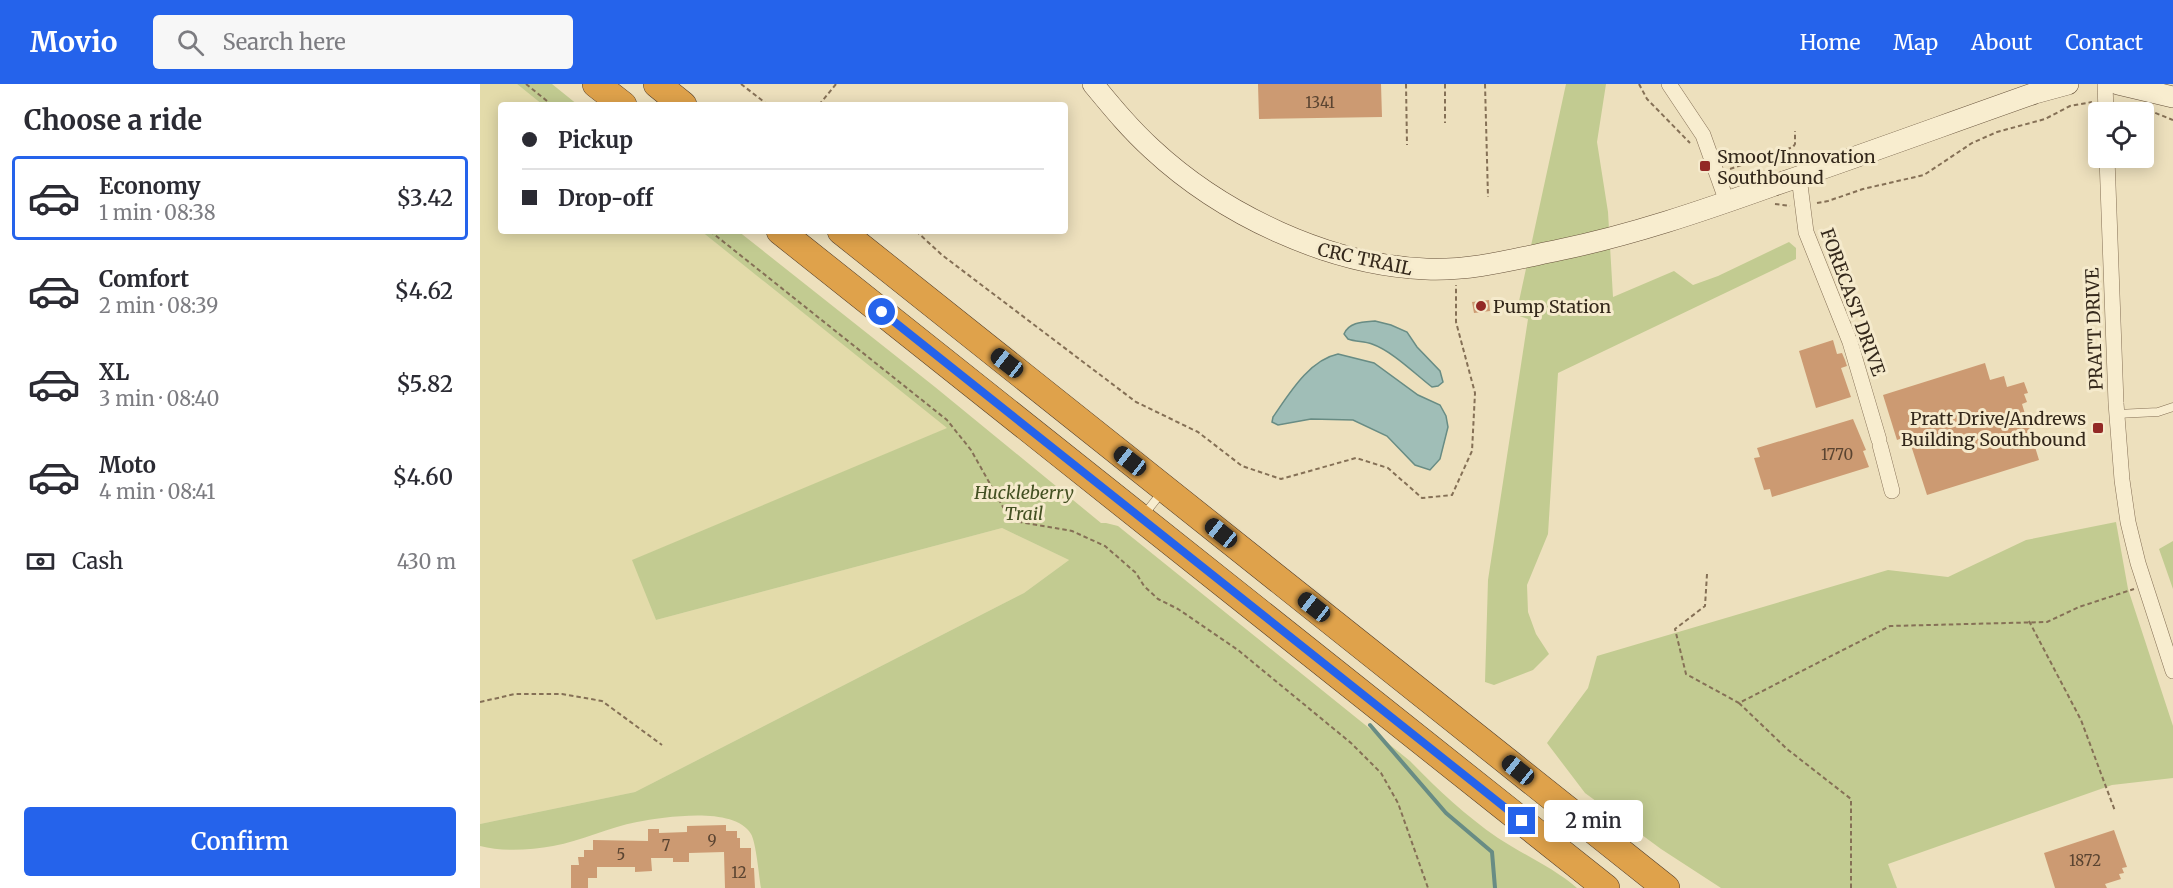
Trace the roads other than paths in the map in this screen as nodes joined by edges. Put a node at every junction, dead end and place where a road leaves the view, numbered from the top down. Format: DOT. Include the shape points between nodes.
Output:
graph roads {
  1 [pos="596,84"];
  2 [pos="657,84"];
  3 [pos="1093,84"];
  4 [pos="1669,84"];
  5 [pos="2068,84"];
  6 [pos="2105,84"];
  7 [pos="2119,94"];
  8 [pos="2173,97"];
  9 [pos="618,102"];
  10 [pos="679,102"];
  11 [pos="2106,102"];
  12 [pos="2107,168"];
  13 [pos="1799,177"];
  14 [pos="1727,202"];
  15 [pos="784,234"];
  16 [pos="845,234"];
  17 [pos="2173,407"];
  18 [pos="2117,414"];
  19 [pos="1165,489"];
  20 [pos="1892,490"];
  21 [pos="1141,518"];
  22 [pos="2173,671"];
  23 [pos="1606,888"];
  24 [pos="1666,888"];
  1 -- 9 [label="highway"];
  2 -- 10 [label="highway"];
  3 -- 14 [label="main road" via="1152,150 1225,204 1279,232 1364,261 1426,269 1481,266 1619,236"];
  4 -- 14 [label="street" via="1703,135"];
  5 -- 13 [label="main road"];
  6 -- 11 [label="street"];
  7 -- 8 [label="main road"];
  12 -- 18 [label="street, PRATT DRIVE"];
  13 -- 14 [label="main road"];
  13 -- 20 [label="street, FORECAST DRIVE" via="1806,232 1850,342"];
  15 -- 21 [label="highway"];
  16 -- 19 [label="highway"];
  17 -- 18 [label="lane" via="2158,412"];
  18 -- 22 [label="street, PRATT DRIVE" via="2128,522"];
  19 -- 21 [label="lane"];
  19 -- 24 [label="highway"];
  21 -- 23 [label="highway"];
}
